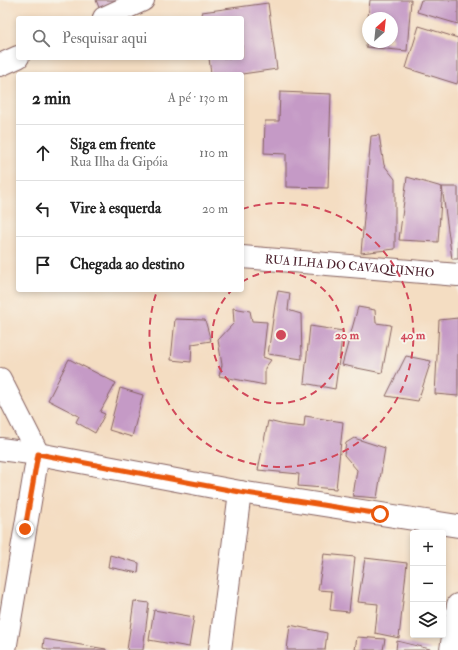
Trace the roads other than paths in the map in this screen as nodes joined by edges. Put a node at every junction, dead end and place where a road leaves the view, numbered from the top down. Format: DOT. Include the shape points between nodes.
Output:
graph roads {
  1 [pos="143,0"];
  2 [pos="108,16"];
  3 [pos="16,58"];
  4 [pos="0,65"];
  5 [pos="244,257"];
  6 [pos="458,275"];
  7 [pos="0,379"];
  8 [pos="0,449"];
  9 [pos="38,454"];
  10 [pos="240,492"];
  11 [pos="458,526"];
  12 [pos="458,605"];
  13 [pos="5,650"];
  14 [pos="220,650"];
  15 [pos="451,650"];
  1 -- 2 [label="street"];
  3 -- 4 [label="street"];
  5 -- 6 [label="street, RUA ILHA DO CAVAQUINHO"];
  7 -- 9 [label="street"];
  8 -- 9 [label="street"];
  9 -- 10 [label="street"];
  9 -- 13 [label="street"];
  10 -- 11 [label="street"];
  10 -- 14 [label="street"];
  12 -- 15 [label="street"];
}
